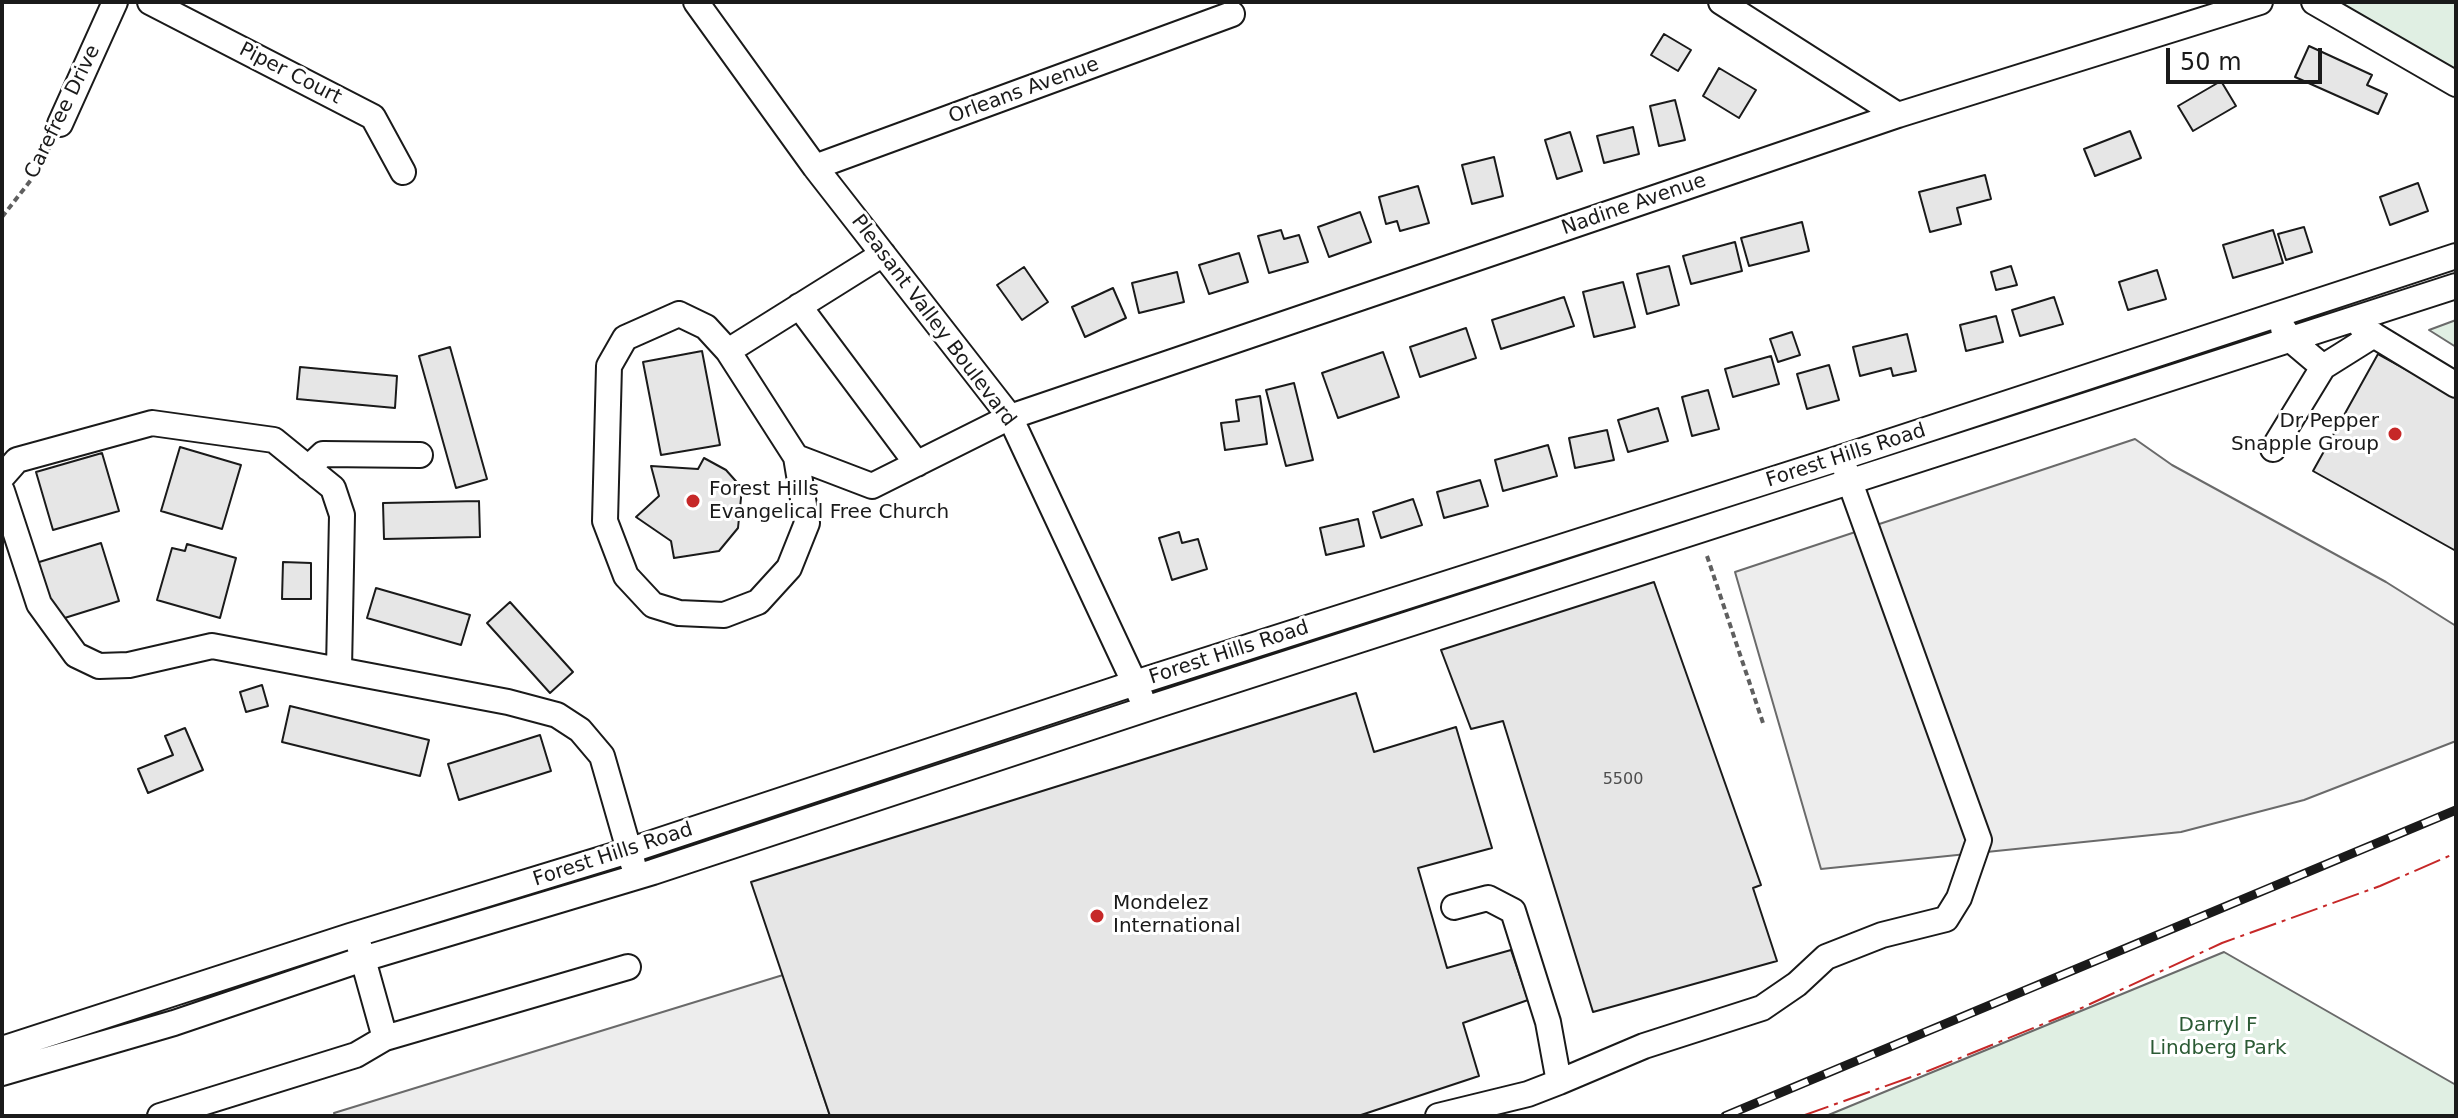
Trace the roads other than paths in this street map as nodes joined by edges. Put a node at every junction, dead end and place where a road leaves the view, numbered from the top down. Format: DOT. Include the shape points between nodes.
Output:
graph roads {
  1 [pos="115,2"];
  2 [pos="150,2"];
  3 [pos="696,2"];
  4 [pos="1721,2"];
  5 [pos="2260,2"];
  6 [pos="2314,2"];
  7 [pos="2341,2"];
  8 [pos="1232,14"];
  9 [pos="2456,70"];
  10 [pos="2456,84"];
  11 [pos="1898,115"];
  12 [pos="60,124"];
  13 [pos="815,167"];
  14 [pos="403,172"];
  15 [pos="883,254"];
  16 [pos="2456,256"];
  17 [pos="2456,286"];
  18 [pos="799,306"];
  19 [pos="2276,315"];
  20 [pos="2350,321"];
  21 [pos="2374,335"];
  22 [pos="2291,340"];
  23 [pos="728,351"];
  24 [pos="2323,367"];
  25 [pos="2456,385"];
  26 [pos="1010,417"];
  27 [pos="2273,449"];
  28 [pos="420,455"];
  29 [pos="796,457"];
  30 [pos="1840,458"];
  31 [pos="917,464"];
  32 [pos="308,468"];
  33 [pos="2,477"];
  34 [pos="1851,483"];
  35 [pos="2,491"];
  36 [pos="339,669"];
  37 [pos="1135,683"];
  38 [pos="1146,709"];
  39 [pos="628,851"];
  40 [pos="639,877"];
  41 [pos="1454,907"];
  42 [pos="356,934"];
  43 [pos="363,959"];
  44 [pos="628,967"];
  45 [pos="385,1038"];
  46 [pos="2,1049"];
  47 [pos="2,1073"];
  48 [pos="1559,1082"];
  49 [pos="160,1116"];
  50 [pos="1438,1116"];
  1 -- 12 [label="street, Carefree Drive"];
  2 -- 14 [label="street, Piper Court" via="373,117"];
  3 -- 13 [label="street, Pleasant Valley Boulevard"];
  4 -- 11 [label="street"];
  5 -- 11 [label="street, Nadine Avenue"];
  6 -- 10 [label="street"];
  7 -- 9 [label="street"];
  8 -- 13 [label="street, Orleans Avenue"];
  11 -- 26 [label="street, Nadine Avenue"];
  13 -- 15 [label="street, Pleasant Valley Boulevard"];
  15 -- 18 [label="street"];
  15 -- 26 [label="street, Pleasant Valley Boulevard"];
  16 -- 19 [label="street, Forest Hills Road"];
  17 -- 20 [label="street, Forest Hills Road"];
  18 -- 23 [label="street"];
  18 -- 31 [label="street"];
  19 -- 22 [label="street"];
  19 -- 30 [label="street, Forest Hills Road"];
  20 -- 21 [label="street"];
  20 -- 22 [label="street, Forest Hills Road"];
  21 -- 24 [label="street"];
  21 -- 25 [label="street"];
  22 -- 24 [label="street"];
  22 -- 34 [label="street, Forest Hills Road"];
  23 -- 29 [label="street"];
  23 -- 29 [label="street" via="706,327 679,314 625,338 609,366 605,521 626,576 653,605 679,613 724,615 758,602 789,568 807,523"];
  24 -- 27 [label="street"];
  26 -- 31 [label="street, Nadine Avenue"];
  26 -- 37 [label="street, Pleasant Valley Boulevard"];
  28 -- 32 [label="street" via="323,454"];
  29 -- 31 [label="street, Nadine Avenue" via="872,486"];
  30 -- 34 [label="street"];
  30 -- 37 [label="street, Forest Hills Road"];
  32 -- 33 [label="street" via="274,440 152,423 17,460"];
  32 -- 36 [label="street" via="333,488 342,515"];
  34 -- 38 [label="street, Forest Hills Road"];
  34 -- 48 [label="street" via="1979,840 1959,898 1946,919 1882,935 1826,957 1762,1008 1644,1046"];
  35 -- 36 [label="street" via="39,604 76,655 99,666 129,665 212,646"];
  36 -- 39 [label="street" via="557,715 580,730 602,756"];
  37 -- 38 [label="street, Pleasant Valley Boulevard"];
  37 -- 39 [label="street, Forest Hills Road"];
  38 -- 40 [label="street, Forest Hills Road"];
  39 -- 40 [label="street"];
  39 -- 42 [label="street, Forest Hills Road"];
  40 -- 43 [label="street, Forest Hills Road"];
  41 -- 48 [label="street" via="1488,898 1513,911 1548,1022"];
  42 -- 43 [label="street"];
  42 -- 46 [label="street, Forest Hills Road"];
  43 -- 45 [label="street"];
  43 -- 47 [label="street, Forest Hills Road" via="174,1023"];
  44 -- 45 [label="street"];
  45 -- 49 [label="street" via="356,1055"];
  48 -- 50 [label="street"];
}
